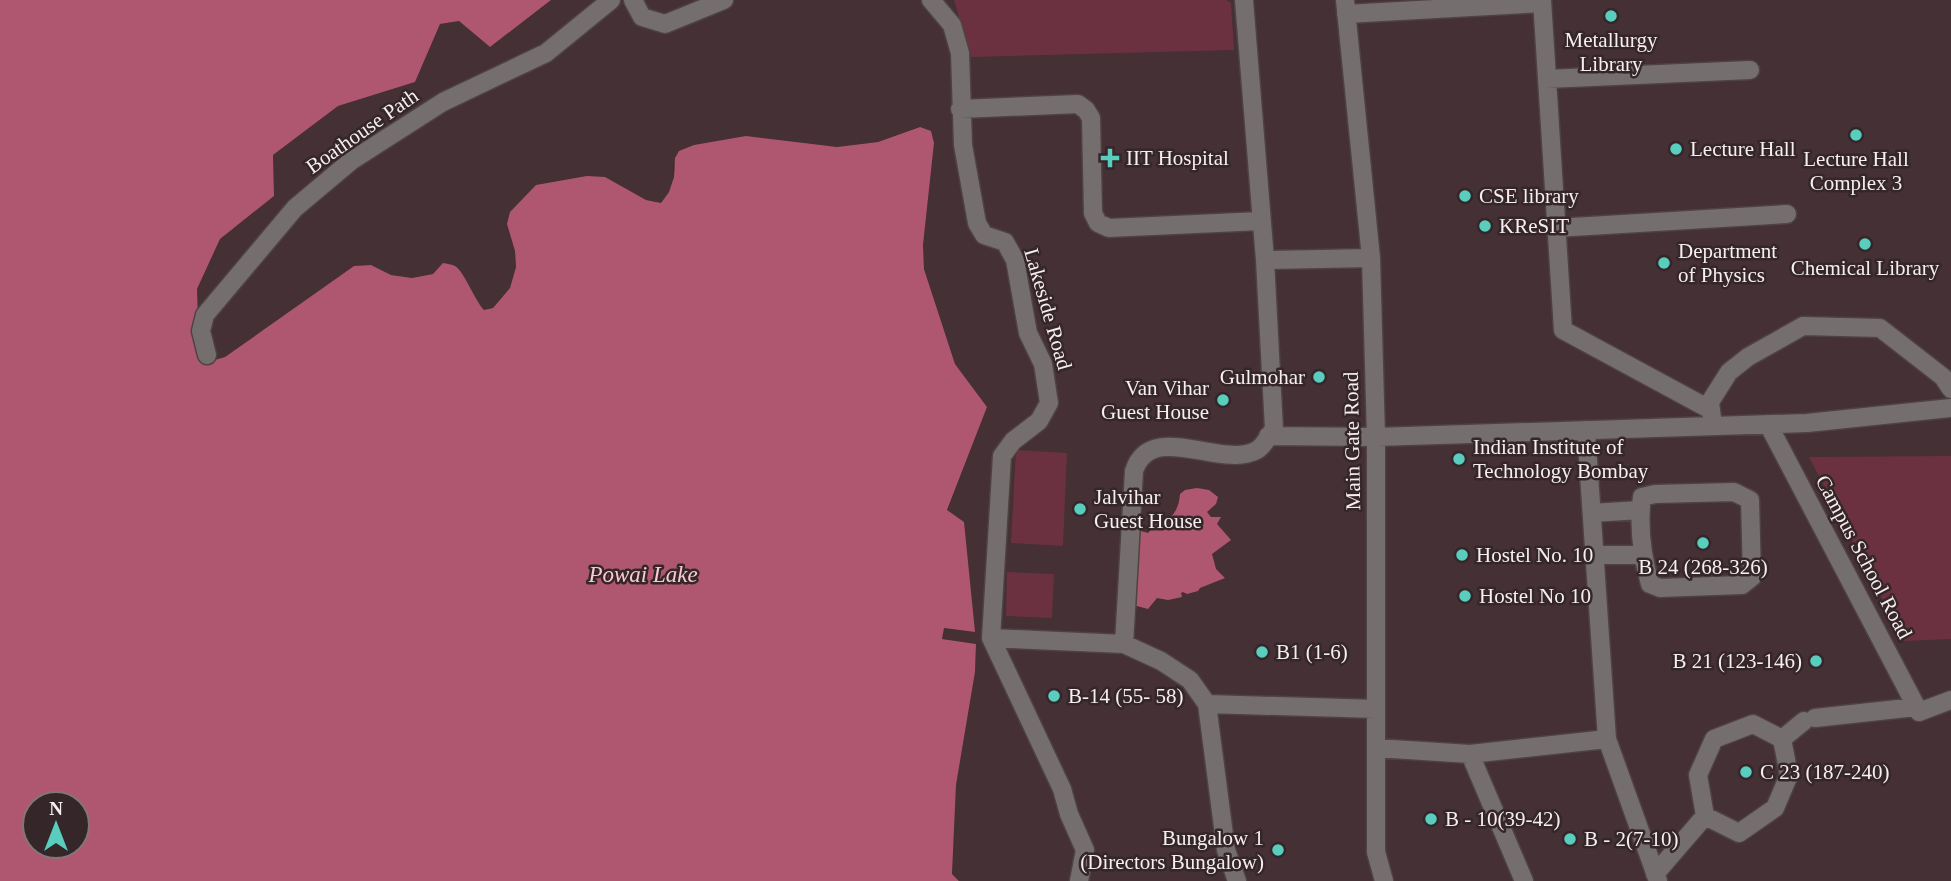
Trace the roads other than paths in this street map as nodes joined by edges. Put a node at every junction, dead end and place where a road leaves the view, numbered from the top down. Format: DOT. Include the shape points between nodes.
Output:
graph roads {
  1 [pos="611,0"];
  2 [pos="633,0"];
  3 [pos="724,0"];
  4 [pos="931,0"];
  5 [pos="1244,0"];
  6 [pos="1542,2"];
  7 [pos="1345,7"];
  8 [pos="1750,70"];
  9 [pos="1547,79"];
  10 [pos="960,108"];
  11 [pos="1787,214"];
  12 [pos="1261,221"];
  13 [pos="1556,228"];
  14 [pos="1371,258"];
  15 [pos="1265,260"];
  16 [pos="207,355"];
  17 [pos="1951,389"];
  18 [pos="1951,408"];
  19 [pos="1712,418"];
  20 [pos="1768,424"];
  21 [pos="1586,430"];
  22 [pos="1268,436"];
  23 [pos="1376,437"];
  24 [pos="1640,510"];
  25 [pos="1592,513"];
  26 [pos="1595,555"];
  27 [pos="1642,555"];
  28 [pos="992,638"];
  29 [pos="1124,644"];
  30 [pos="1951,700"];
  31 [pos="1207,704"];
  32 [pos="1376,709"];
  33 [pos="1918,709"];
  34 [pos="1607,739"];
  35 [pos="1782,739"];
  36 [pos="1376,748"];
  37 [pos="1471,754"];
  38 [pos="1704,816"];
  39 [pos="1656,877"];
  40 [pos="1079,881"];
  41 [pos="1237,881"];
  42 [pos="1384,881"];
  43 [pos="1524,881"];
  1 -- 16 [label="street, Boathouse Path" via="546,53 443,102 351,161 295,208 205,315 201,331"];
  2 -- 3 [label="street" via="642,17 664,24"];
  4 -- 10 [label="street, Lakeside Road" via="952,25 960,53"];
  5 -- 12 [label="street"];
  6 -- 7 [label="street"];
  6 -- 9 [label="street"];
  7 -- 14 [label="street, Main Gate Road"];
  8 -- 9 [label="street"];
  9 -- 13 [label="street"];
  10 -- 12 [label="street" via="1078,104 1086,110 1091,118 1093,213 1098,223 1110,228"];
  10 -- 28 [label="street, Lakeside Road" via="977,223 984,235 1005,242 1015,260 1028,333 1042,364 1049,404 1039,421 1002,456"];
  11 -- 13 [label="street"];
  12 -- 15 [label="street"];
  13 -- 19 [label="street" via="1563,330"];
  14 -- 15 [label="street"];
  14 -- 23 [label="street, Main Gate Road"];
  15 -- 22 [label="street" via="1274,429"];
  17 -- 19 [label="street" via="1943,377 1880,328 1803,326 1729,372 1710,402"];
  18 -- 20 [label="street"];
  19 -- 20 [label="street"];
  19 -- 21 [label="street"];
  20 -- 33 [label="street, Campus School Road"];
  21 -- 23 [label="street"];
  21 -- 25 [label="street"];
  22 -- 23 [label="street"];
  22 -- 29 [label="street" via="1259,449 1239,456 1163,447 1138,458"];
  23 -- 32 [label="street, Main Gate Road"];
  24 -- 25 [label="street"];
  24 -- 27 [label="street"];
  24 -- 27 [label="street" via="1642,497 1655,494 1734,492 1750,500 1752,577 1742,585 1660,588 1650,584"];
  25 -- 26 [label="street"];
  26 -- 27 [label="street"];
  26 -- 34 [label="street"];
  28 -- 29 [label="street"];
  28 -- 40 [label="street, Lakeside Road" via="1085,850"];
  29 -- 31 [label="street" via="1190,680"];
  30 -- 33 [label="street"];
  31 -- 32 [label="street"];
  31 -- 41 [label="street" via="1226,850"];
  32 -- 36 [label="street, Main Gate Road"];
  33 -- 35 [label="street" via="1810,720"];
  34 -- 37 [label="street"];
  34 -- 39 [label="street"];
  35 -- 38 [label="street" via="1789,775 1775,808 1739,833"];
  35 -- 38 [label="street" via="1753,724 1714,739 1698,775"];
  36 -- 37 [label="street"];
  36 -- 42 [label="street, Main Gate Road" via="1376,852"];
  37 -- 43 [label="street"];
  38 -- 39 [label="street"];
}
